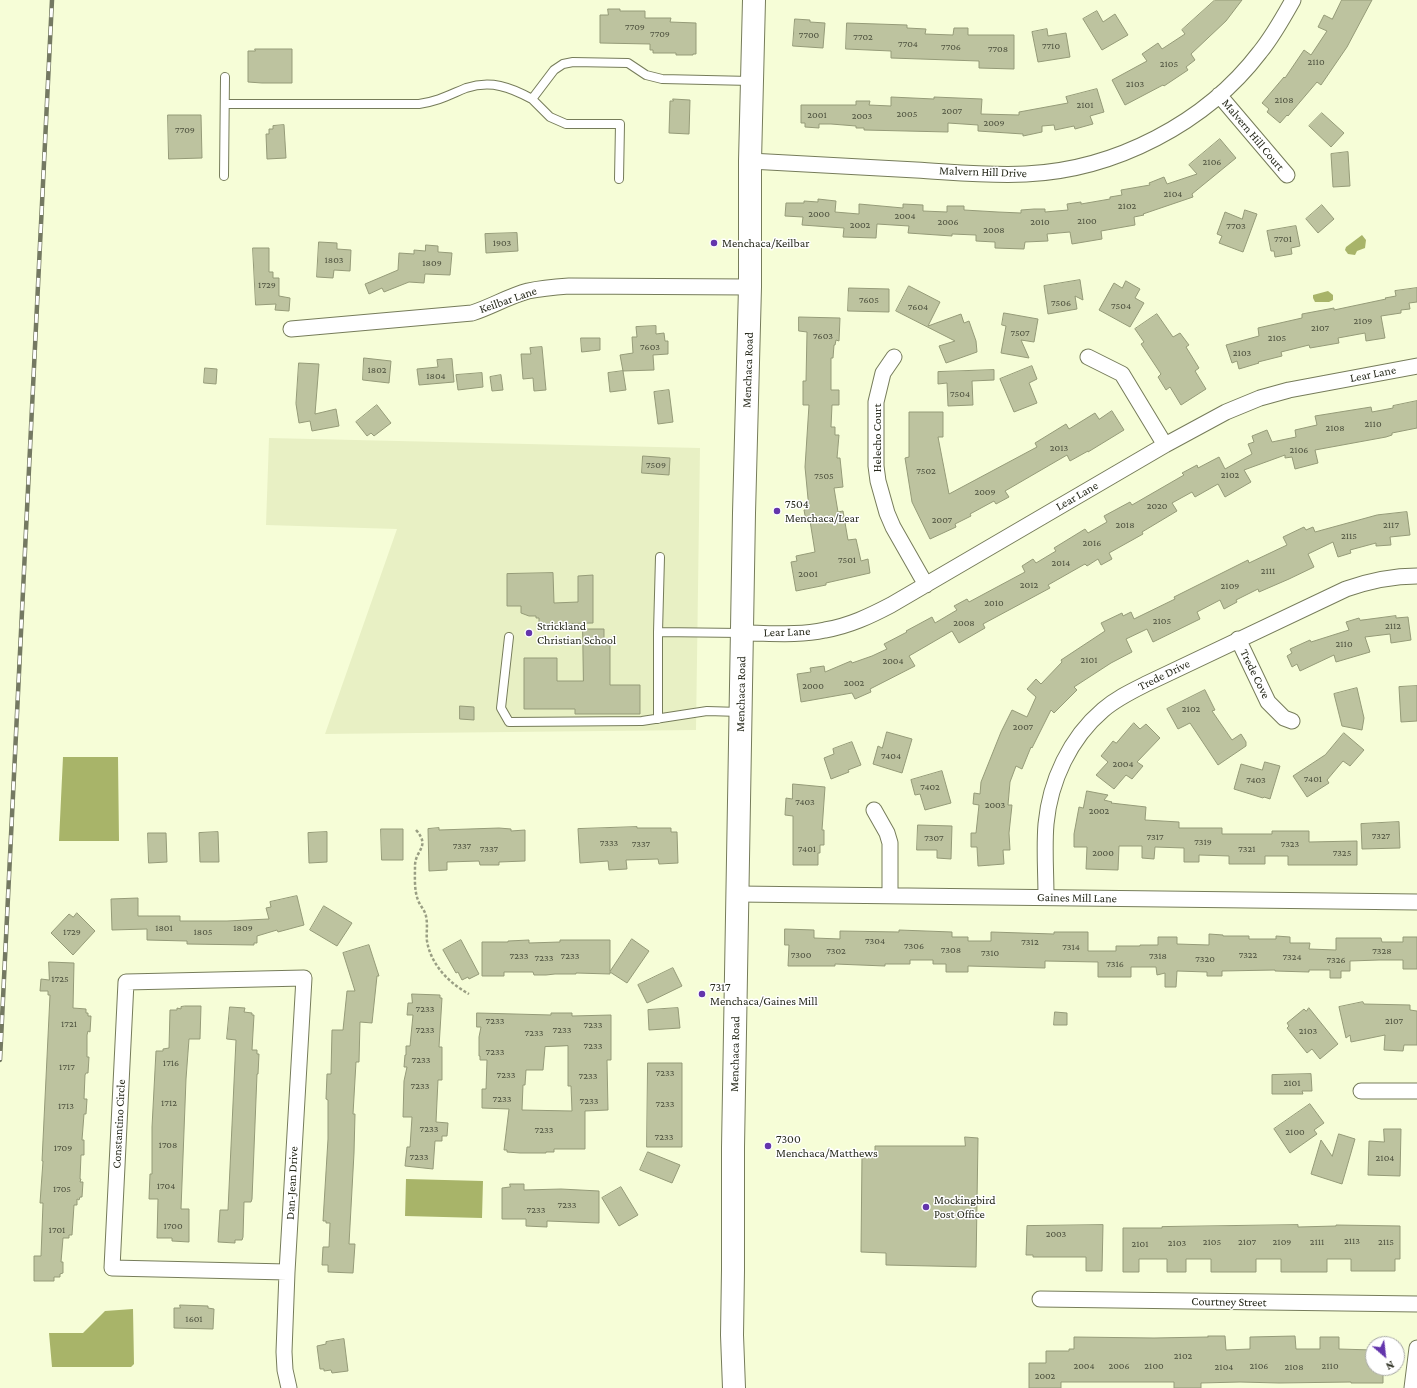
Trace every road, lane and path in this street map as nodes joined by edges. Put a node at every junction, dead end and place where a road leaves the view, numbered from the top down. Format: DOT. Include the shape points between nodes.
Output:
graph roads {
  1 [pos="754,0"];
  2 [pos="1293,0"];
  3 [pos="225,76"];
  4 [pos="752,81"];
  5 [pos="1219,95"];
  6 [pos="532,99"];
  7 [pos="225,104"];
  8 [pos="750,161"];
  9 [pos="1287,175"];
  10 [pos="224,176"];
  11 [pos="619,179"];
  12 [pos="750,287"];
  13 [pos="291,330"];
  14 [pos="894,357"];
  15 [pos="1088,357"];
  16 [pos="1417,366"];
  17 [pos="1165,445"];
  18 [pos="660,556"];
  19 [pos="1417,576"];
  20 [pos="926,585"];
  21 [pos="658,632"];
  22 [pos="743,634"];
  23 [pos="509,638"];
  24 [pos="1238,639"];
  25 [pos="741,712"];
  26 [pos="658,719"];
  27 [pos="1292,721"];
  28 [pos="874,810"];
  29 [pos="416,830"];
  30 [pos="738,894"];
  31 [pos="890,895"];
  32 [pos="1046,897"];
  33 [pos="1417,902"];
  34 [pos="304,978"];
  35 [pos="469,994"];
  36 [pos="1361,1091"];
  37 [pos="1417,1091"];
  38 [pos="287,1272"];
  39 [pos="1040,1299"];
  40 [pos="1417,1304"];
  41 [pos="1417,1348"];
  42 [pos="288,1388"];
  43 [pos="734,1388"];
  44 [pos="1412,1388"];
  1 -- 4 [label="main road, Menchaca Road"];
  2 -- 5 [label="street, Malvern Hill Drive" via="1260,52 1239,77"];
  3 -- 7 [label="lane"];
  4 -- 6 [label="lane" via="662,79 646,75 628,63 573,62 563,64 554,70"];
  4 -- 8 [label="main road, Menchaca Road"];
  5 -- 8 [label="street, Malvern Hill Drive" via="1192,118 1139,146 1084,166 1060,171 1007,175"];
  5 -- 9 [label="street, Malvern Hill Court"];
  6 -- 7 [label="lane" via="519,92 491,84 480,84 442,99 419,104"];
  6 -- 11 [label="lane" via="550,117 566,124 620,124"];
  7 -- 10 [label="lane"];
  8 -- 12 [label="main road, Menchaca Road"];
  12 -- 13 [label="street, Keilbar Lane" via="544,288 472,313"];
  12 -- 22 [label="main road, Menchaca Road"];
  14 -- 20 [label="street, Helecho Court" via="883,373 876,402 878,481 893,527"];
  15 -- 17 [label="street" via="1122,374"];
  16 -- 17 [label="street, Lear Lane" via="1289,390 1260,398 1226,412"];
  17 -- 20 [label="street, Lear Lane"];
  18 -- 21 [label="lane"];
  19 -- 24 [label="street, Trede Drive" via="1388,578 1346,589"];
  20 -- 22 [label="street, Lear Lane" via="873,614 842,626 804,633"];
  21 -- 22 [label="lane"];
  21 -- 26 [label="lane"];
  22 -- 25 [label="main road, Menchaca Road"];
  23 -- 26 [label="lane" via="501,708 509,722"];
  24 -- 27 [label="street, Trede Cove" via="1268,702 1284,718"];
  24 -- 32 [label="street, Trede Drive" via="1122,696 1085,728 1064,762 1050,799 1046,825"];
  25 -- 26 [label="lane" via="707,711"];
  25 -- 30 [label="main road, Menchaca Road"];
  28 -- 31 [label="street" via="888,833 890,843"];
  29 -- 35 [label="path" via="423,842 416,858 415,886 426,914 430,953 437,967 448,979"];
  30 -- 31 [label="street, Gaines Mill Lane"];
  30 -- 43 [label="main road, Menchaca Road" via="733,1147"];
  31 -- 32 [label="street, Gaines Mill Lane"];
  32 -- 33 [label="street, Gaines Mill Lane"];
  34 -- 38 [label="street, Dan-Jean Drive"];
  34 -- 38 [label="street, Constantino Circle" via="126,982 112,1268"];
  36 -- 37 [label="street"];
  38 -- 42 [label="street, Dan-Jean Drive" via="284,1352"];
  39 -- 40 [label="street, Courtney Street"];
  41 -- 44 [label="street"];
}
